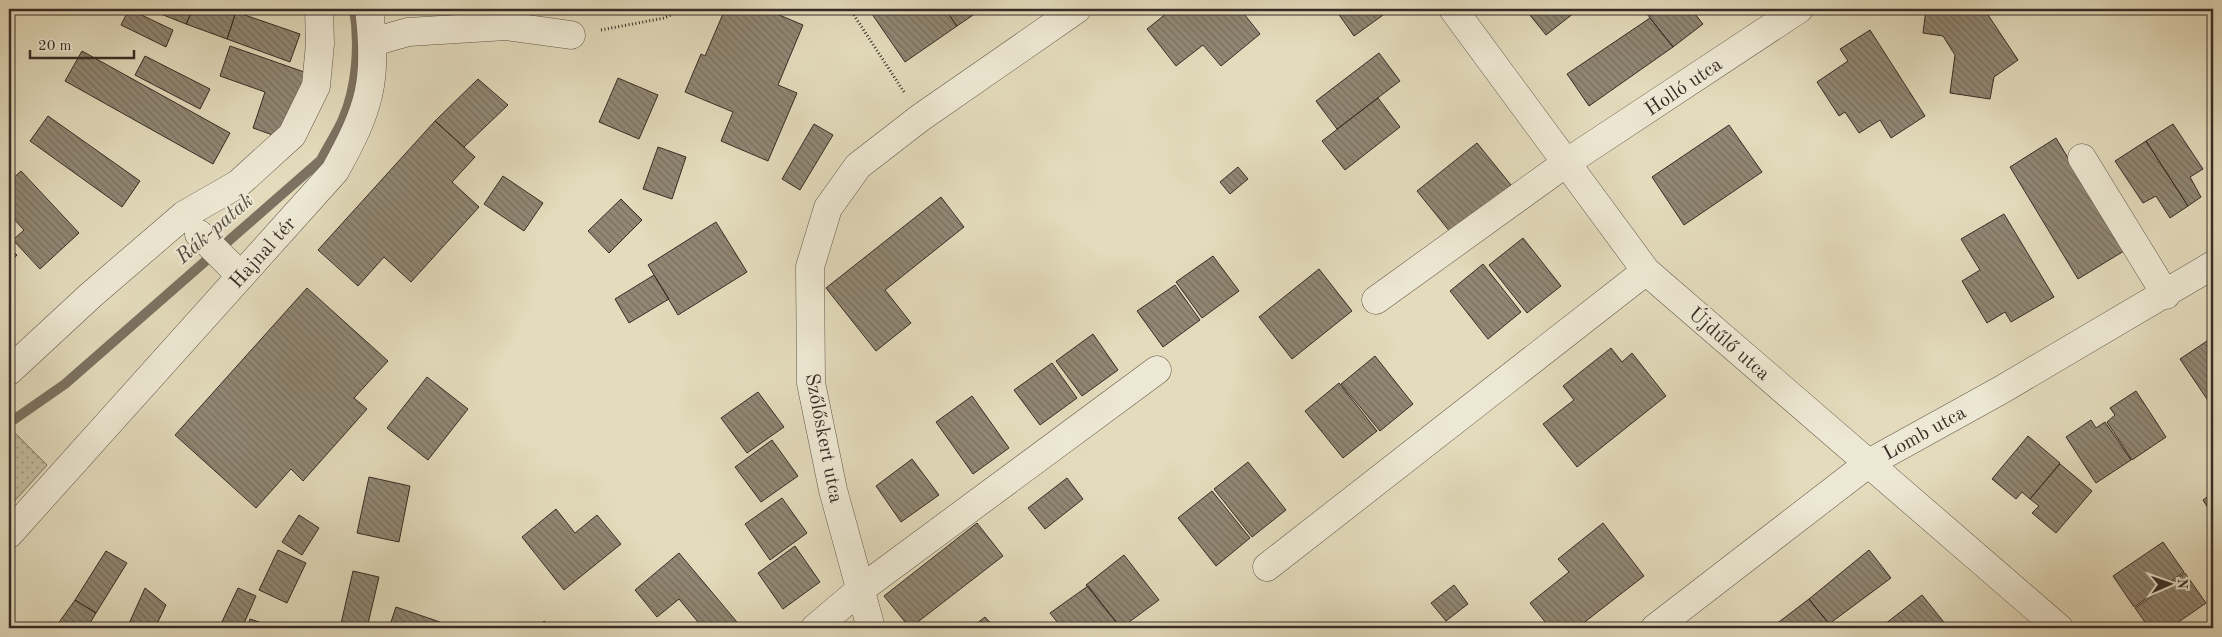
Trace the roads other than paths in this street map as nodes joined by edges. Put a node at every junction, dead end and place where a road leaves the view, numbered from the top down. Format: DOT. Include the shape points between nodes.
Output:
graph roads {
  1 [pos="319,9"];
  2 [pos="369,9"];
  3 [pos="532,9"];
  4 [pos="1453,9"];
  5 [pos="1799,9"];
  6 [pos="1073,10"];
  7 [pos="506,26"];
  8 [pos="571,35"];
  9 [pos="373,42"];
  10 [pos="2082,158"];
  11 [pos="1566,163"];
  12 [pos="192,226"];
  13 [pos="2213,265"];
  14 [pos="231,268"];
  15 [pos="1646,271"];
  16 [pos="2166,294"];
  17 [pos="1376,300"];
  18 [pos="1157,370"];
  19 [pos="9,371"];
  20 [pos="1869,463"];
  21 [pos="9,534"];
  22 [pos="1267,567"];
  23 [pos="861,589"];
  24 [pos="815,628"];
  25 [pos="871,628"];
  26 [pos="1655,628"];
  27 [pos="2059,628"];
  1 -- 12 [label="street" via="316,86 292,135"];
  2 -- 9 [label="street, Hajnal tér"];
  3 -- 7 [label="street"];
  4 -- 11 [label="street, Újdűlő utca"];
  5 -- 11 [label="street, Holló utca"];
  6 -- 23 [label="street, Szőlőskert utca" via="858,166 828,208 810,267 811,383 833,490"];
  7 -- 8 [label="street"];
  7 -- 9 [label="street" via="408,32"];
  9 -- 14 [label="street, Hajnal tér" via="368,102 335,171"];
  10 -- 16 [label="street"];
  11 -- 15 [label="street, Újdűlő utca"];
  11 -- 17 [label="street, Holló utca"];
  12 -- 14 [label="street"];
  12 -- 19 [label="street" via="91,295"];
  13 -- 16 [label="street, Lomb utca"];
  14 -- 21 [label="street, Hajnal tér" via="147,378"];
  15 -- 20 [label="street, Újdűlő utca"];
  15 -- 22 [label="street"];
  16 -- 20 [label="street, Lomb utca"];
  18 -- 23 [label="street"];
  20 -- 26 [label="street, Lomb utca"];
  20 -- 27 [label="street, Újdűlő utca"];
  23 -- 24 [label="street"];
  23 -- 25 [label="street, Szőlőskert utca"];
}
